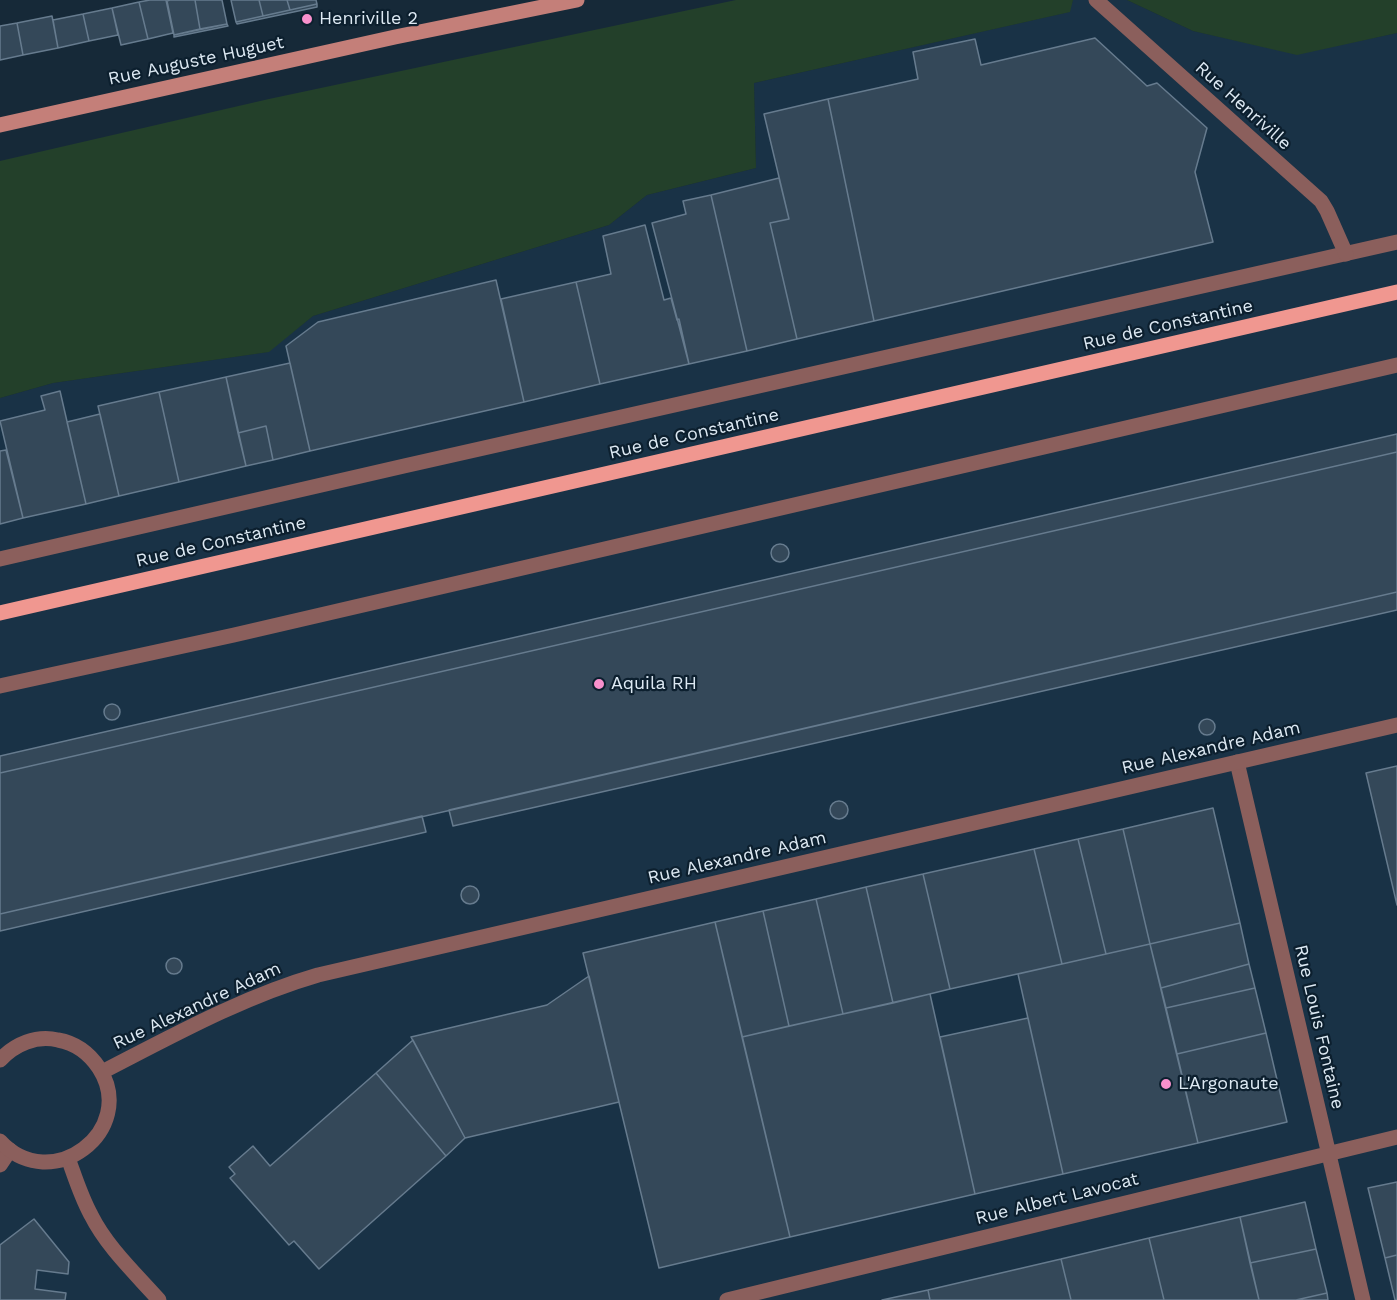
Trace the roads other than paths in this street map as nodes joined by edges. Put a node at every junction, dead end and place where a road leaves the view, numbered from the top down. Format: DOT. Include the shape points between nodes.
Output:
graph roads {
  1 [pos="577,0"];
  2 [pos="1096,0"];
  3 [pos="542,4"];
  4 [pos="0,125"];
  5 [pos="1397,242"];
  6 [pos="1346,254"];
  7 [pos="1397,292"];
  8 [pos="1397,365"];
  9 [pos="0,559"];
  10 [pos="0,613"];
  11 [pos="0,686"];
  12 [pos="1397,725"];
  13 [pos="1237,762"];
  14 [pos="0,1060"];
  15 [pos="102,1072"];
  16 [pos="1397,1137"];
  17 [pos="5,1145"];
  18 [pos="1329,1153"];
  19 [pos="68,1158"];
  20 [pos="0,1165"];
  21 [pos="159,1300"];
  22 [pos="727,1300"];
  23 [pos="1363,1300"];
  1 -- 3 [label="main road, Rue Auguste Huguet"];
  2 -- 6 [label="street, Rue Henriville" via="1321,201"];
  3 -- 4 [label="main road, Rue Auguste Huguet"];
  5 -- 6 [label="street"];
  6 -- 9 [label="street"];
  7 -- 10 [label="main road, Rue de Constantine"];
  8 -- 11 [label="street"];
  12 -- 13 [label="street, Rue Alexandre Adam"];
  13 -- 15 [label="street, Rue Alexandre Adam" via="318,975 259,995"];
  13 -- 18 [label="street, Rue Louis Fontaine"];
  14 -- 15 [label="street" via="24,1043 50,1038 76,1046"];
  15 -- 19 [label="street" via="108,1090 108,1109 102,1127 85,1149"];
  16 -- 18 [label="street, Rue Albert Lavocat"];
  17 -- 19 [label="street" via="34,1161"];
  17 -- 20 [label="street"];
  18 -- 22 [label="street, Rue Albert Lavocat"];
  18 -- 23 [label="street, Rue Louis Fontaine"];
  19 -- 21 [label="street" via="84,1202 101,1232"];
}
